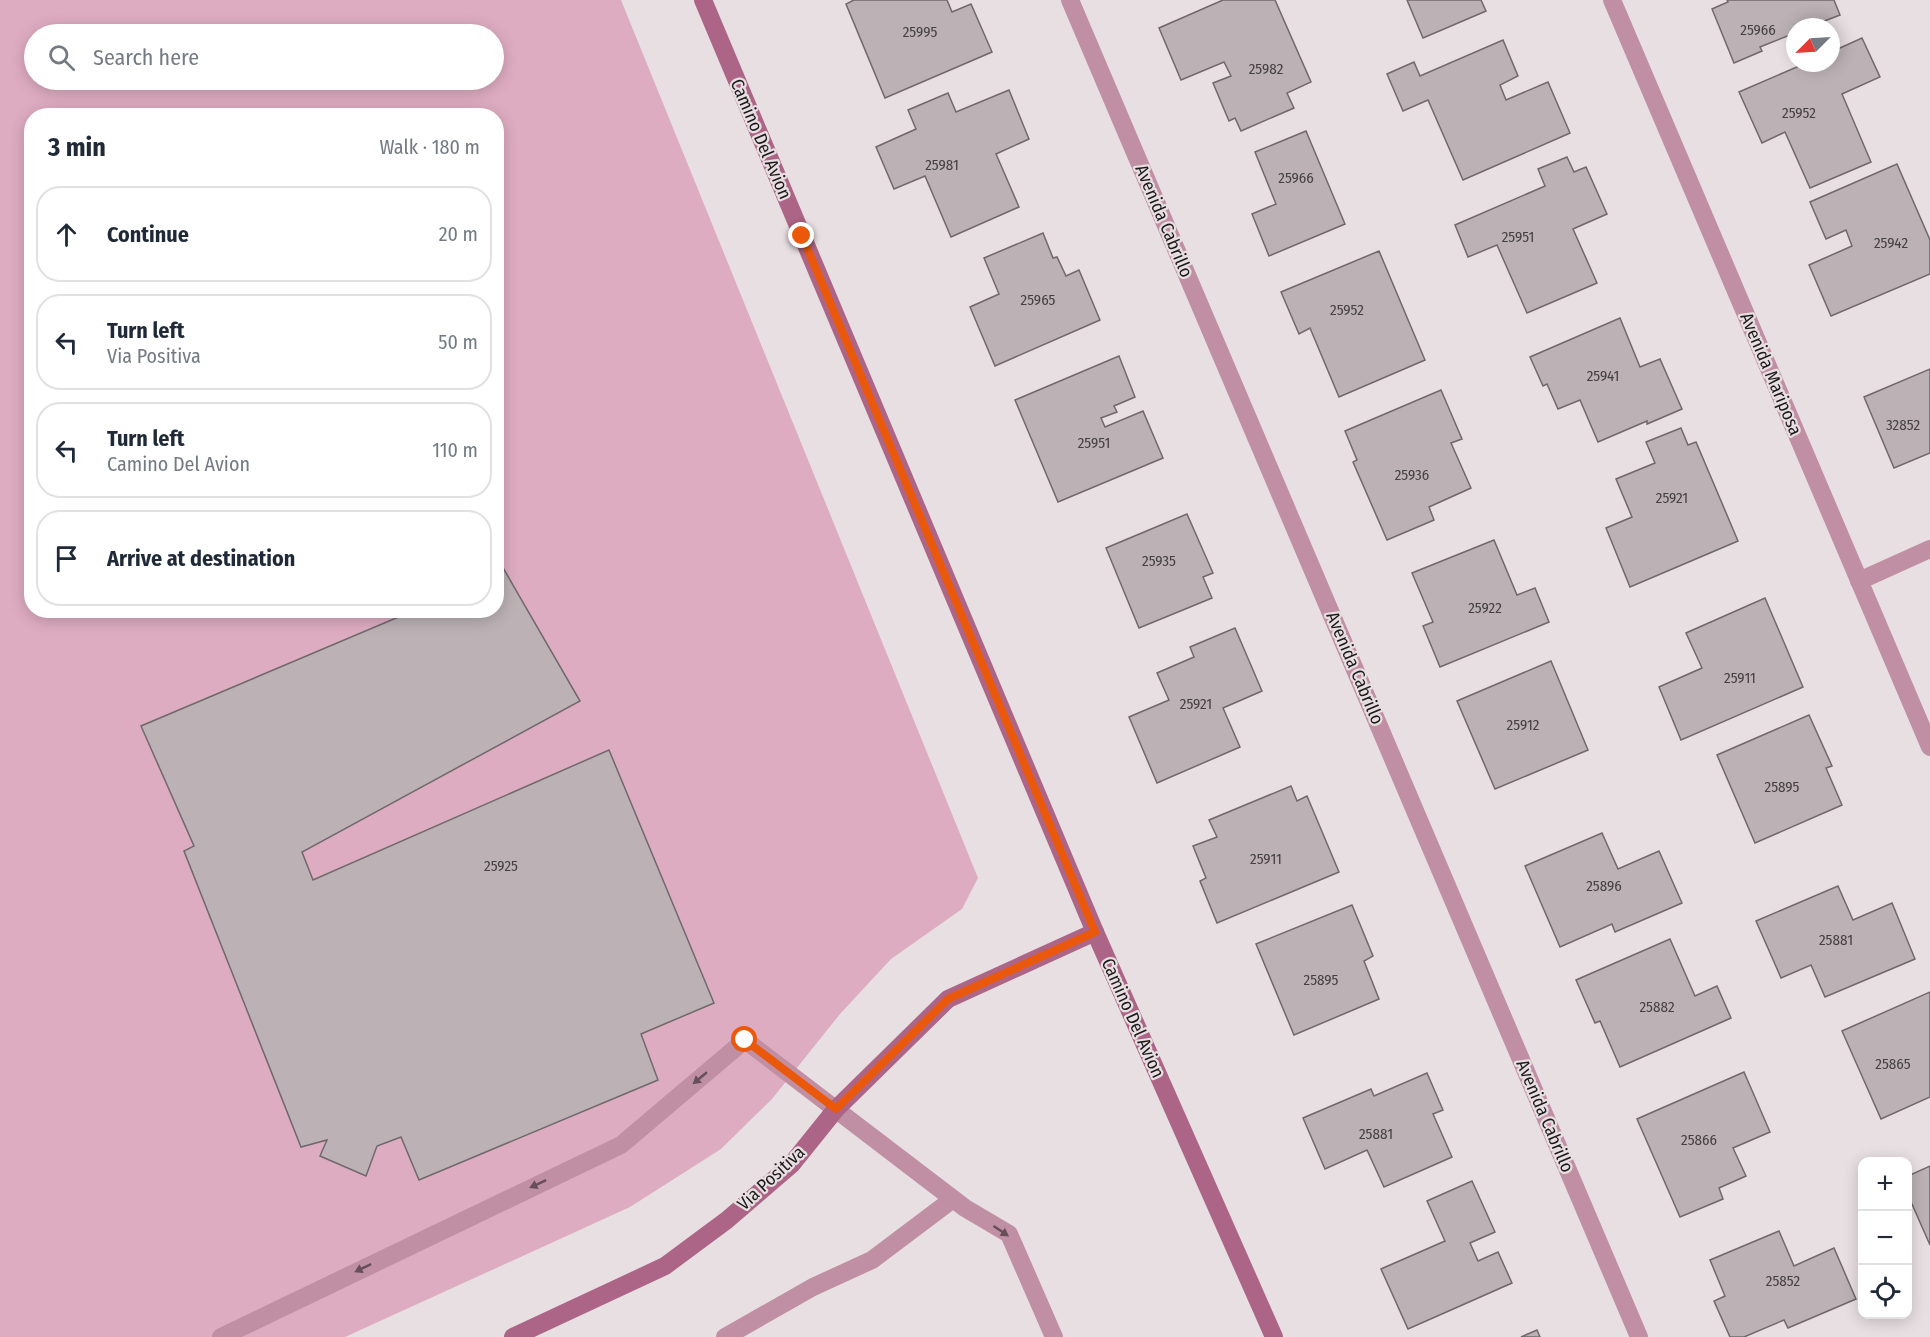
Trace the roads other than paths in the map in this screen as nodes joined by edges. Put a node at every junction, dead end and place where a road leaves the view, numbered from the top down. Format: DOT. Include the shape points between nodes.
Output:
graph roads {
  1 [pos="703,0"];
  2 [pos="1070,0"];
  3 [pos="1612,0"];
  4 [pos="1930,549"];
  5 [pos="1858,581"];
  6 [pos="1930,747"];
  7 [pos="1095,932"];
  8 [pos="836,1109"];
  9 [pos="953,1199"];
  10 [pos="220,1337"];
  11 [pos="513,1337"];
  12 [pos="725,1337"];
  13 [pos="1054,1337"];
  14 [pos="1274,1337"];
  15 [pos="1639,1337"];
  1 -- 7 [label="main road, Camino Del Avion"];
  2 -- 15 [label="street, Avenida Cabrillo"];
  3 -- 5 [label="street, Avenida Mariposa"];
  4 -- 5 [label="street"];
  5 -- 6 [label="street, Avenida Mariposa"];
  7 -- 8 [label="main road, Via Positiva" via="948,999"];
  7 -- 14 [label="main road, Camino Del Avion"];
  8 -- 9 [label="street"];
  8 -- 10 [label="street, one-way" via="745,1040 621,1145"];
  8 -- 11 [label="main road, Via Positiva" via="791,1165 665,1266"];
  9 -- 12 [label="street" via="872,1260 813,1287"];
  9 -- 13 [label="street, one-way" via="1009,1234"];
}
